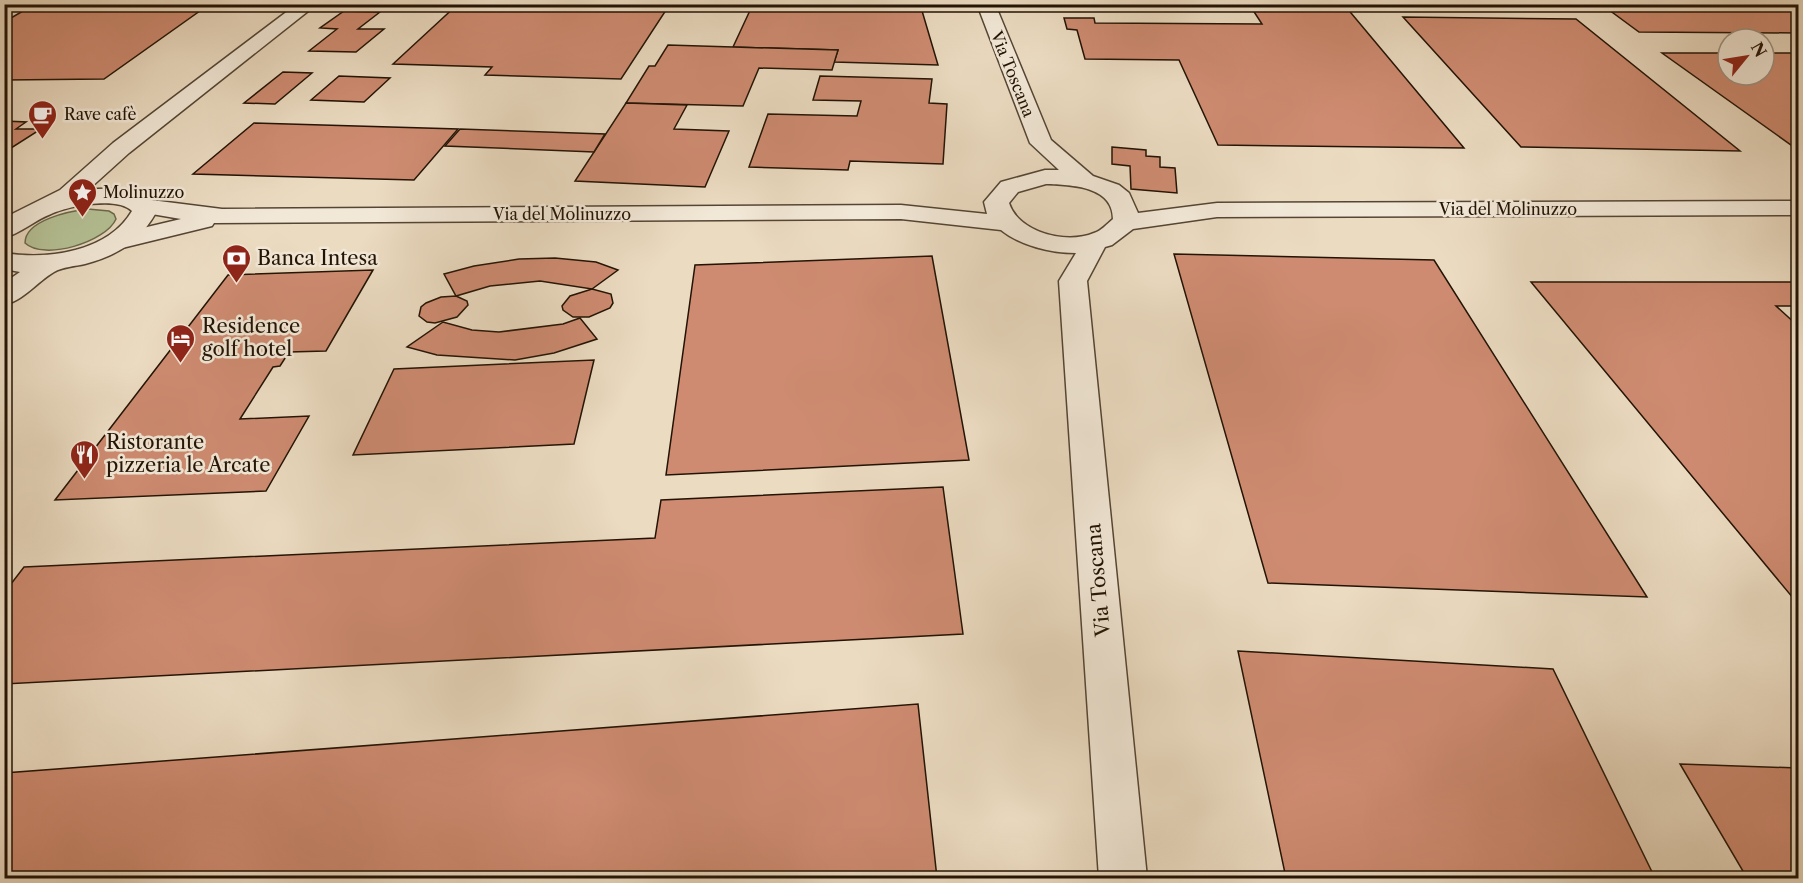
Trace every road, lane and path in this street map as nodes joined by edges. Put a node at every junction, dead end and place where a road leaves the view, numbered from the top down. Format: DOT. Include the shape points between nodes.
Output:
graph roads {
  1 [pos="309,4"];
  2 [pos="986,4"];
  3 [pos="1041,143"];
  4 [pos="121,148"];
  5 [pos="1028,180"];
  6 [pos="1084,180"];
  7 [pos="1112,192"];
  8 [pos="999,196"];
  9 [pos="94,197"];
  10 [pos="143,206"];
  11 [pos="46,208"];
  12 [pos="1798,208"];
  13 [pos="1217,210"];
  14 [pos="902,212"];
  15 [pos="222,217"];
  16 [pos="10,221"];
  17 [pos="1126,222"];
  18 [pos="1004,223"];
  19 [pos="1037,240"];
  20 [pos="118,241"];
  21 [pos="1095,242"];
  22 [pos="5,263"];
  23 [pos="47,264"];
  24 [pos="1073,281"];
  25 [pos="4,297"];
  26 [pos="1123,879"];
  1 -- 4 [label="street"];
  2 -- 3 [label="street, Via Toscana"];
  3 -- 5 [label="street, Via Toscana"];
  3 -- 6 [label="street, Via Toscana"];
  4 -- 9 [label="street"];
  4 -- 11 [label="street" via="69,195"];
  5 -- 6 [label="street"];
  5 -- 8 [label="street"];
  6 -- 7 [label="street, Via del Molinuzzo"];
  7 -- 13 [label="street, Via del Molinuzzo"];
  7 -- 17 [label="street" via="1123,201 1128,212"];
  8 -- 14 [label="street, Via del Molinuzzo"];
  8 -- 18 [label="street" via="995,204"];
  9 -- 10 [label="street, Via del Molinuzzo" via="132,199"];
  9 -- 11 [label="street, Via del Molinuzzo"];
  10 -- 15 [label="street, Via del Molinuzzo"];
  10 -- 20 [label="street" via="146,211 142,222"];
  11 -- 16 [label="street"];
  12 -- 13 [label="street, Via del Molinuzzo"];
  13 -- 17 [label="street, Via del Molinuzzo"];
  14 -- 15 [label="street, Via del Molinuzzo"];
  14 -- 18 [label="street, Via del Molinuzzo"];
  15 -- 20 [label="street, Via del Molinuzzo"];
  17 -- 21 [label="street" via="1110,237"];
  18 -- 19 [label="street"];
  19 -- 21 [label="street"];
  19 -- 24 [label="street"];
  20 -- 23 [label="street"];
  21 -- 24 [label="street"];
  22 -- 23 [label="street"];
  23 -- 25 [label="street"];
  24 -- 26 [label="street, Via Toscana"];
}
